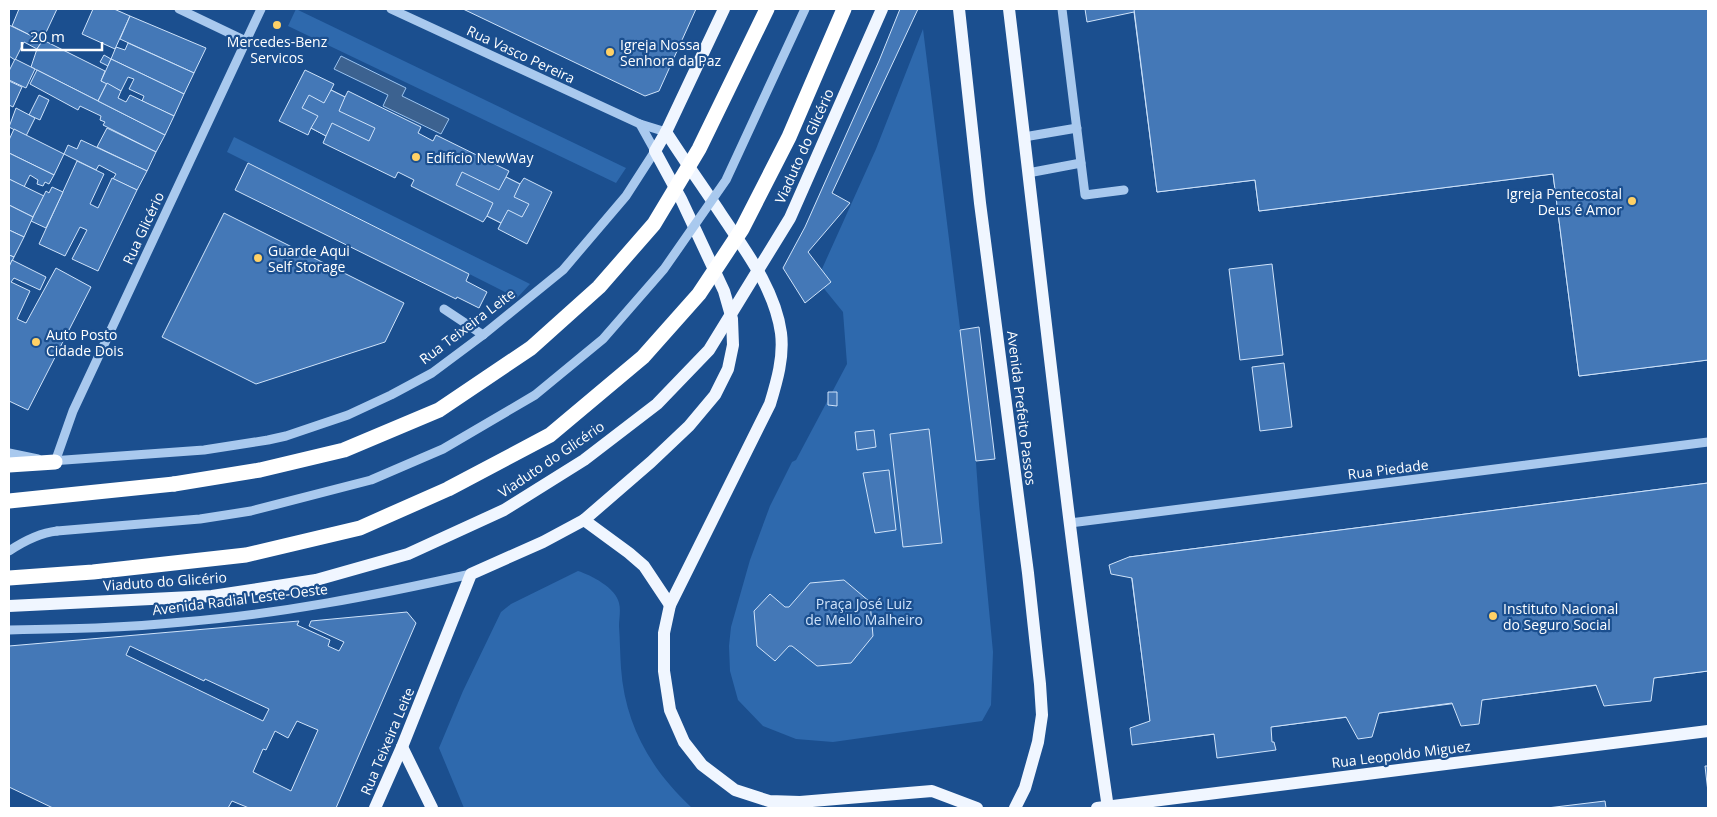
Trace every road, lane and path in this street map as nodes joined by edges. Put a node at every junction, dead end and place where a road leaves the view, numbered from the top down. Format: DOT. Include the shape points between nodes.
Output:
graph roads {
  1 [pos="179,9"];
  2 [pos="262,9"];
  3 [pos="391,9"];
  4 [pos="724,9"];
  5 [pos="767,9"];
  6 [pos="805,9"];
  7 [pos="844,9"];
  8 [pos="882,9"];
  9 [pos="959,9"];
  10 [pos="1009,9"];
  11 [pos="1062,9"];
  12 [pos="246,41"];
  13 [pos="640,124"];
  14 [pos="1077,128"];
  15 [pos="666,132"];
  16 [pos="1024,137"];
  17 [pos="655,151"];
  18 [pos="1081,163"];
  19 [pos="1028,173"];
  20 [pos="1124,190"];
  21 [pos="444,309"];
  22 [pos="483,336"];
  23 [pos="1708,442"];
  24 [pos="9,453"];
  25 [pos="55,462"];
  26 [pos="9,465"];
  27 [pos="9,501"];
  28 [pos="584,520"];
  29 [pos="1070,523"];
  30 [pos="9,551"];
  31 [pos="471,574"];
  32 [pos="9,578"];
  33 [pos="670,605"];
  34 [pos="9,606"];
  35 [pos="9,630"];
  36 [pos="1708,730"];
  37 [pos="402,747"];
  38 [pos="769,805"];
  39 [pos="375,808"];
  40 [pos="432,808"];
  41 [pos="977,808"];
  42 [pos="1016,808"];
  43 [pos="1104,808"];
  1 -- 12 [label="street"];
  2 -- 12 [label="street, Rua Glicério"];
  3 -- 13 [label="street, Rua Vasco Pereira"];
  4 -- 15 [label="main road, Rua Teixeira Leite"];
  5 -- 27 [label="highway, bridge" via="699,149 654,224 599,287 531,348 438,410 344,450 260,470 174,484"];
  6 -- 30 [label="street, bridge" via="726,180 664,270 603,339 535,395 443,449 372,480 251,511 200,519 44,533"];
  7 -- 32 [label="highway, Viaduto do Glicério, bridge" via="789,137 742,229 699,294 642,357 550,434 448,489 360,528 246,554"];
  8 -- 34 [label="main road, Viaduto do Glicério, bridge" via="790,218 709,350 656,404 584,460 504,510 416,550 316,580 212,596"];
  9 -- 42 [label="main road, Avenida Prefeito Passos" via="980,202 1028,573 1042,715 1032,766"];
  10 -- 16 [label="main road"];
  11 -- 14 [label="street"];
  12 -- 25 [label="street, Rua Glicério" via="73,411"];
  13 -- 15 [label="street, Rua Vasco Pereira"];
  13 -- 17 [label="street"];
  14 -- 16 [label="street"];
  14 -- 18 [label="street"];
  15 -- 17 [label="main road, Rua Teixeira Leite"];
  15 -- 33 [label="main road" via="753,261 774,304 781,334 778,377 770,404"];
  16 -- 19 [label="main road"];
  17 -- 22 [label="street, Rua Teixeira Leite" via="626,196 563,270"];
  17 -- 28 [label="main road" via="724,291 732,319 733,345 728,369 715,395 689,426"];
  18 -- 19 [label="street"];
  18 -- 20 [label="street" via="1085,195"];
  19 -- 29 [label="main road"];
  21 -- 22 [label="street"];
  22 -- 25 [label="street, Rua Teixeira Leite" via="432,373 391,395 348,415 286,436 212,449"];
  23 -- 29 [label="street, Rua Piedade"];
  24 -- 25 [label="street, Rua Teixeira Leite"];
  25 -- 26 [label="highway"];
  28 -- 31 [label="main road"];
  28 -- 33 [label="main road" via="644,566"];
  29 -- 43 [label="main road"];
  31 -- 35 [label="street, Avenida Radial Leste-Oeste" via="295,608 183,622"];
  31 -- 37 [label="main road, Rua Teixeira Leite"];
  33 -- 38 [label="main road" via="664,633 664,671 670,710 684,742 702,765 735,790"];
  36 -- 43 [label="main road, Rua Leopoldo Miguez"];
  37 -- 39 [label="main road, Rua Teixeira Leite"];
  37 -- 40 [label="main road"];
  38 -- 41 [label="main road" via="932,791"];
}
